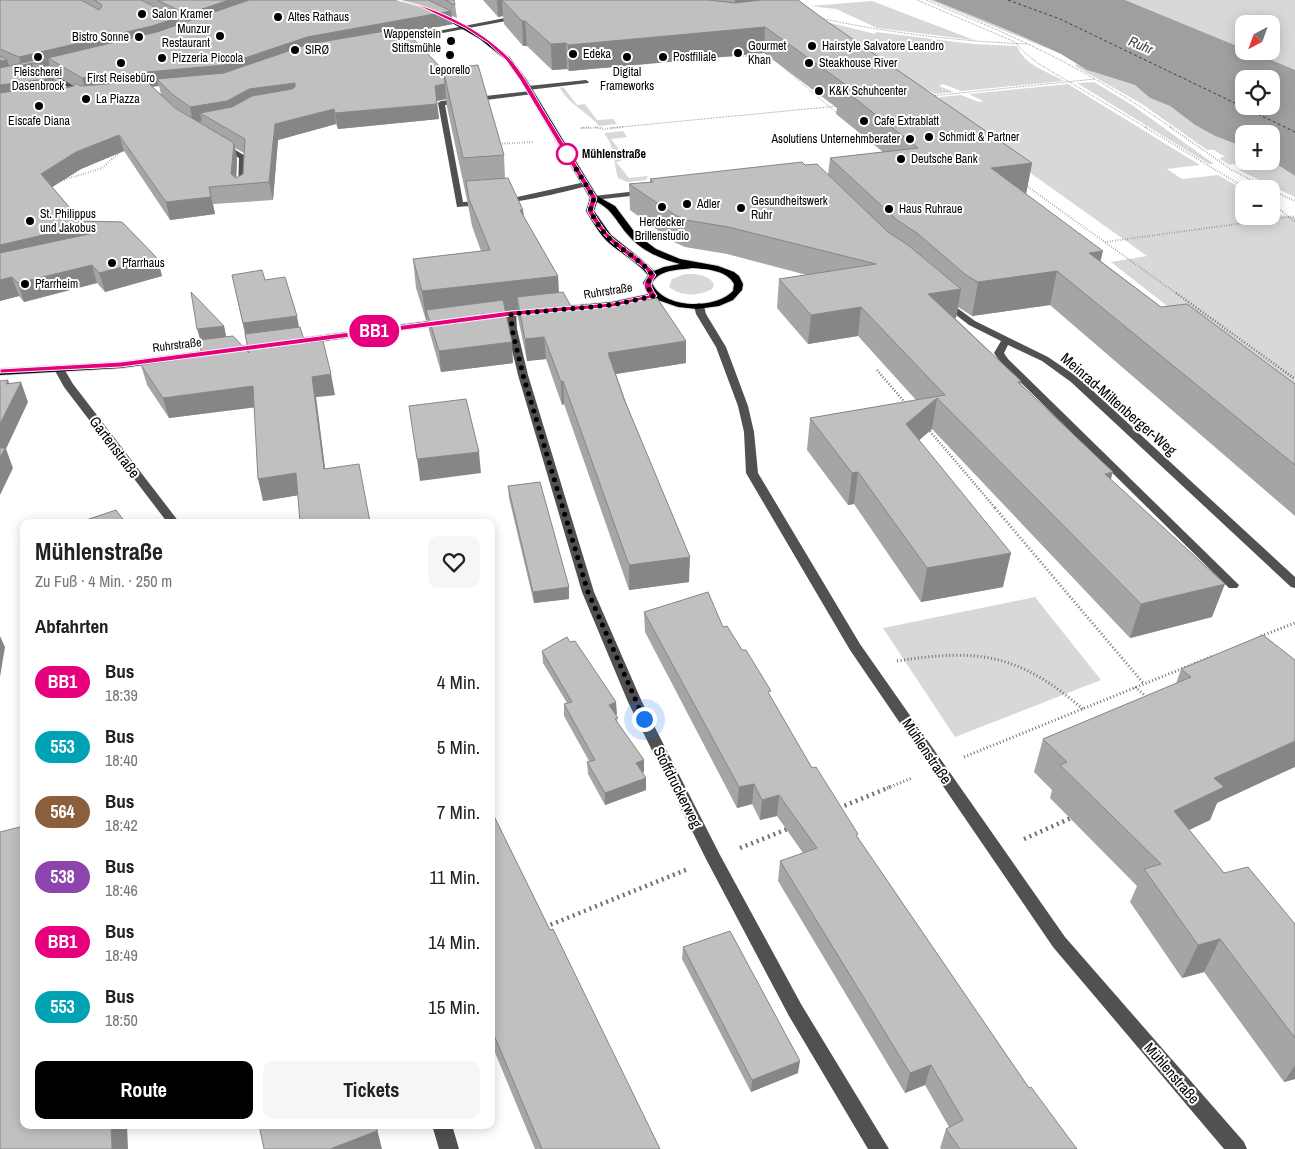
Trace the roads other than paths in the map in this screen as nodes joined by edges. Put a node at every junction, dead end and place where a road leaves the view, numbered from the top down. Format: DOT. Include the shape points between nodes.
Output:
graph roads {
  1 [pos="428,8"];
  2 [pos="529,15"];
  3 [pos="467,28"];
  4 [pos="391,41"];
  5 [pos="51,69"];
  6 [pos="568,80"];
  7 [pos="586,82"];
  8 [pos="44,83"];
  9 [pos="528,88"];
  10 [pos="94,97"];
  11 [pos="75,99"];
  12 [pos="210,139"];
  13 [pos="585,184"];
  14 [pos="630,186"];
  15 [pos="656,190"];
  16 [pos="242,191"];
  17 [pos="592,195"];
  18 [pos="489,202"];
  19 [pos="498,202"];
  20 [pos="694,265"];
  21 [pos="652,275"];
  22 [pos="935,293"];
  23 [pos="654,296"];
  24 [pos="699,306"];
  25 [pos="511,314"];
  26 [pos="482,317"];
  27 [pos="453,321"];
  28 [pos="1006,340"];
  29 [pos="58,370"];
  30 [pos="0,372"];
  31 [pos="171,519"];
  32 [pos="1295,584"];
  33 [pos="1233,585"];
  34 [pos="443,1129"];
  35 [pos="450,1149"];
  36 [pos="879,1149"];
  37 [pos="1237,1149"];
  1 -- 3 [label="main road"];
  2 -- 3 [label="street"];
  3 -- 4 [label="street"];
  3 -- 9 [label="main road" via="508,59"];
  5 -- 10 [label="street" via="42,71 85,97"];
  6 -- 9 [label="street"];
  7 -- 9 [label="street"];
  8 -- 11 [label="street" via="51,82 70,92"];
  9 -- 13 [label="main road"];
  9 -- 18 [label="street" via="440,103 460,205"];
  12 -- 16 [label="street" via="242,157"];
  13 -- 17 [label="main road"];
  13 -- 19 [label="street"];
  14 -- 17 [label="street"];
  15 -- 17 [label="street"];
  17 -- 20 [label="main road" via="612,208 635,238 674,260"];
  17 -- 21 [label="main road" via="590,211 599,226"];
  20 -- 21 [label="main road" via="667,268"];
  20 -- 24 [label="main road" via="723,270 734,276 739,288 724,301"];
  21 -- 23 [label="main road" via="647,282"];
  22 -- 28 [label="street, Meinrad-Miltenberger-Weg" via="972,323"];
  23 -- 24 [label="main road" via="674,304"];
  23 -- 25 [label="main road, Ruhrstraße" via="612,305"];
  24 -- 37 [label="street, Mühlenstraße" via="721,347 743,406 752,473 868,666 1059,942"];
  25 -- 26 [label="main road, Ruhrstraße"];
  25 -- 36 [label="street, Stoffdruckerweg" via="523,375 588,592 635,702 795,1010"];
  27 -- 29 [label="main road, Ruhrstraße" via="121,365"];
  28 -- 32 [label="street, Meinrad-Miltenberger-Weg" via="1045,359 1074,380"];
  28 -- 33 [label="street" via="999,353 1004,362"];
  29 -- 30 [label="main road, Ruhrstraße"];
  29 -- 31 [label="street, Gartenstraße"];
  34 -- 35 [label="street"];
}
